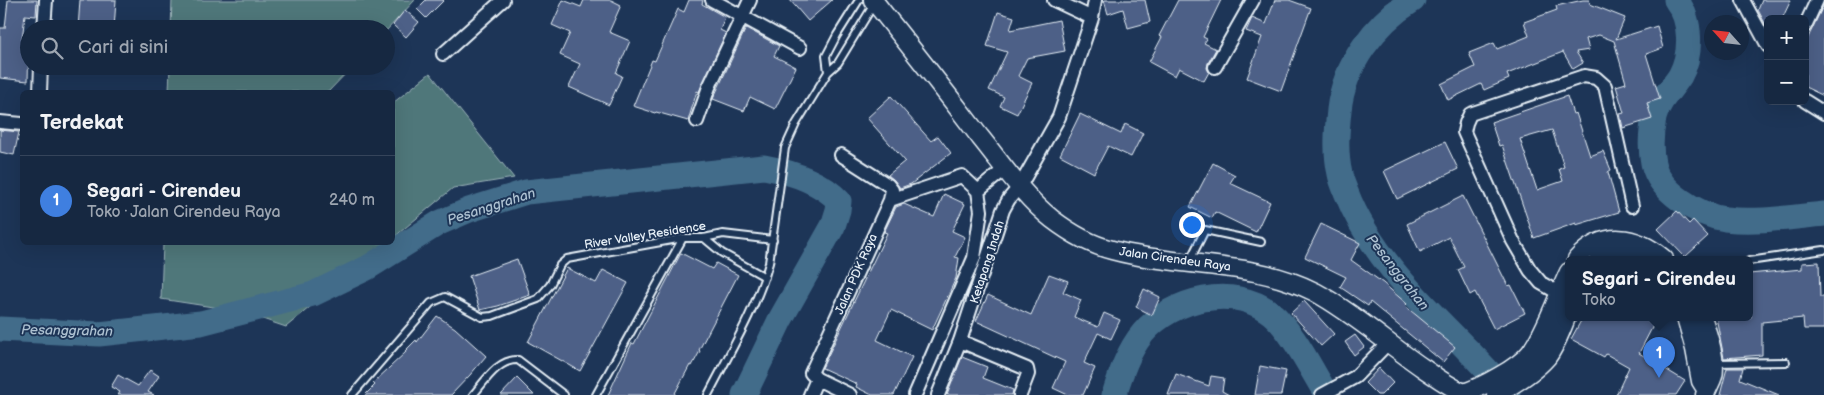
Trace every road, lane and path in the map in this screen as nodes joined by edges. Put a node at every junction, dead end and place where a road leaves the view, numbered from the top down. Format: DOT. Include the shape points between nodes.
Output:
graph roads {
  1 [pos="46,0"];
  2 [pos="504,0"];
  3 [pos="712,0"];
  4 [pos="750,0"];
  5 [pos="1054,0"];
  6 [pos="1095,0"];
  7 [pos="1253,0"];
  8 [pos="1743,0"];
  9 [pos="1817,0"];
  10 [pos="869,1"];
  11 [pos="742,16"];
  12 [pos="1809,17"];
  13 [pos="1092,18"];
  14 [pos="45,20"];
  15 [pos="1764,39"];
  16 [pos="800,48"];
  17 [pos="443,54"];
  18 [pos="1215,67"];
  19 [pos="828,72"];
  20 [pos="41,75"];
  21 [pos="40,90"];
  22 [pos="1809,104"];
  23 [pos="1824,113"];
  24 [pos="697,121"];
  25 [pos="0,122"];
  26 [pos="20,124"];
  27 [pos="841,155"];
  28 [pos="1006,168"];
  29 [pos="1020,186"];
  30 [pos="978,191"];
  31 [pos="890,200"];
  32 [pos="1632,206"];
  33 [pos="684,238"];
  34 [pos="704,238"];
  35 [pos="773,240"];
  36 [pos="1262,242"];
  37 [pos="1824,250"];
  38 [pos="1580,256"];
  39 [pos="1610,256"];
  40 [pos="1628,256"];
  41 [pos="1660,256"];
  42 [pos="1753,259"];
  43 [pos="1188,263"];
  44 [pos="765,277"];
  45 [pos="1564,297"];
  46 [pos="1565,320"];
  47 [pos="1687,321"];
  48 [pos="1703,321"];
  49 [pos="960,341"];
  50 [pos="1388,343"];
  51 [pos="1786,362"];
  52 [pos="1713,363"];
  53 [pos="1516,373"];
  54 [pos="816,379"];
  55 [pos="1491,389"];
  56 [pos="1706,392"];
  57 [pos="1466,394"];
  58 [pos="352,395"];
  59 [pos="473,395"];
  60 [pos="564,395"];
  61 [pos="596,395"];
  62 [pos="708,395"];
  63 [pos="810,395"];
  64 [pos="850,395"];
  65 [pos="915,395"];
  66 [pos="938,395"];
  67 [pos="1020,395"];
  68 [pos="1322,395"];
  1 -- 14 [label="street"];
  2 -- 17 [label="street"];
  3 -- 11 [label="street"];
  4 -- 11 [label="street"];
  5 -- 13 [label="street"];
  6 -- 13 [label="street, Ketapang Indah"];
  7 -- 18 [label="street"];
  8 -- 15 [label="street"];
  9 -- 12 [label="street"];
  10 -- 19 [label="lane" via="838,63"];
  10 -- 19 [label="lane" via="826,56"];
  10 -- 28 [label="main road, Jalan Cirendeu Raya"];
  11 -- 16 [label="street"];
  11 -- 24 [label="street"];
  13 -- 29 [label="street, Ketapang Indah" via="1059,117"];
  19 -- 35 [label="lane" via="785,148"];
  20 -- 21 [label="street"];
  22 -- 23 [label="street"];
  25 -- 26 [label="street"];
  27 -- 31 [label="street" via="888,186 892,190"];
  28 -- 29 [label="main road, Jalan Cirendeu Raya"];
  28 -- 30 [label="street"];
  29 -- 43 [label="main road, Jalan Cirendeu Raya" via="1052,219 1078,236 1111,250"];
  29 -- 49 [label="street, Ketapang Indah" via="1004,210"];
  30 -- 31 [label="street" via="962,176"];
  30 -- 65 [label="street" via="981,211 974,258"];
  31 -- 54 [label="street, Jalan PDK Raya" via="812,373"];
  32 -- 45 [label="street" via="1605,86 1596,78 1584,76 1470,114 1464,132 1513,241 1541,283"];
  33 -- 34 [label="lane, River Valley Residence"];
  33 -- 58 [label="lane, River Valley Residence" via="567,259 538,298 492,316 482,316 445,297 436,300"];
  33 -- 61 [label="lane"];
  34 -- 35 [label="lane, River Valley Residence" via="723,234"];
  34 -- 44 [label="lane" via="722,253"];
  35 -- 44 [label="lane"];
  36 -- 43 [label="lane" via="1205,230"];
  37 -- 42 [label="lane"];
  38 -- 41 [label="main road" via="1592,244 1621,238 1650,248"];
  39 -- 40 [label="main road"];
  43 -- 50 [label="main road, Jalan Cirendeu Raya" via="1242,269 1315,292"];
  44 -- 62 [label="lane"];
  45 -- 53 [label="main road, Jalan Cirendeu Raya"];
  46 -- 53 [label="main road, Jalan Cirendeu Raya" via="1548,355"];
  47 -- 56 [label="main road" via="1700,381"];
  48 -- 52 [label="main road"];
  49 -- 66 [label="street, Ketapang Indah"];
  49 -- 67 [label="street" via="1027,369"];
  50 -- 57 [label="main road, Jalan Cirendeu Raya"];
  50 -- 68 [label="street" via="1355,377"];
  51 -- 52 [label="lane"];
  52 -- 56 [label="main road" via="1713,376"];
  53 -- 55 [label="main road, Jalan Cirendeu Raya"];
  54 -- 63 [label="street"];
  54 -- 64 [label="street"];
  55 -- 57 [label="main road, Jalan Cirendeu Raya"];
  59 -- 60 [label="lane" via="504,362 518,360"];
}
